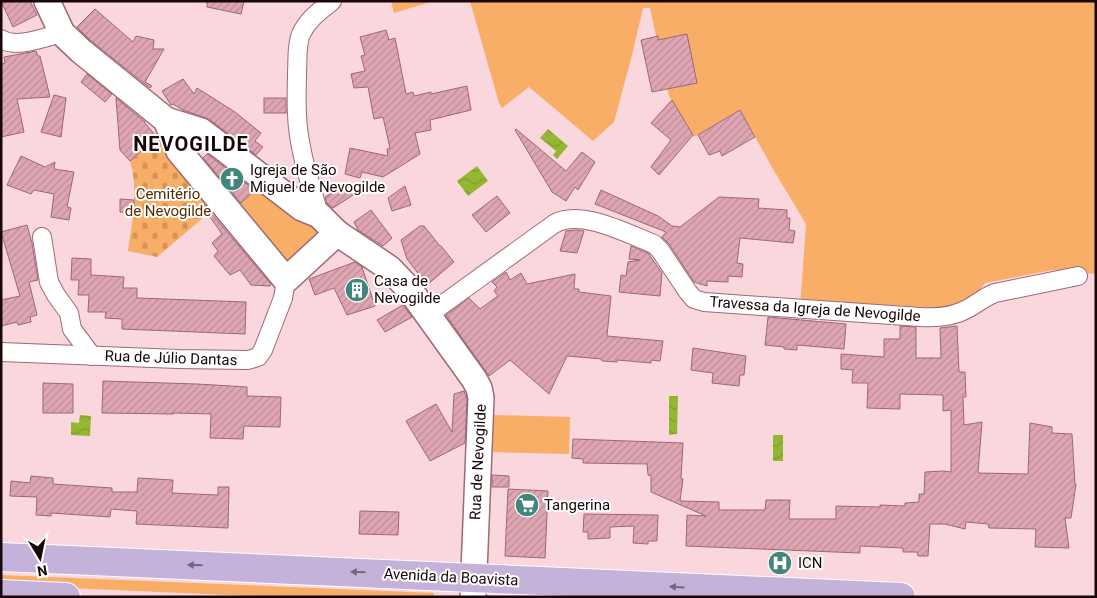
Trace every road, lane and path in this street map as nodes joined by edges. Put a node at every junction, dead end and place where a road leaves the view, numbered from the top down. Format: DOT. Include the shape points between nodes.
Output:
graph roads {
  1 [pos="47,1"];
  2 [pos="332,1"];
  3 [pos="62,33"];
  4 [pos="1,40"];
  5 [pos="166,120"];
  6 [pos="319,215"];
  7 [pos="336,233"];
  8 [pos="42,237"];
  9 [pos="1078,276"];
  10 [pos="286,280"];
  11 [pos="428,315"];
  12 [pos="72,329"];
  13 [pos="1,352"];
  14 [pos="57,354"];
  15 [pos="92,356"];
  16 [pos="1,557"];
  17 [pos="473,587"];
  18 [pos="1,594"];
  19 [pos="66,597"];
  20 [pos="901,597"];
  1 -- 3 [label="street"];
  2 -- 6 [label="street" via="307,24 298,48 299,133"];
  3 -- 4 [label="street" via="18,44"];
  3 -- 5 [label="street"];
  5 -- 6 [label="street" via="201,131 302,208"];
  5 -- 10 [label="street" via="179,151"];
  6 -- 7 [label="street, Rua de Nevogilde"];
  7 -- 10 [label="street"];
  7 -- 11 [label="street, Rua de Nevogilde" via="388,268"];
  8 -- 12 [label="street" via="49,282 69,313"];
  9 -- 11 [label="street, Travessa da Igreja de Nevogilde" via="995,293 963,311 943,317 704,302 694,299 654,244 593,220 576,218 554,224"];
  10 -- 15 [label="street, Rua de Júlio Dantas" via="283,298 258,357 248,360"];
  11 -- 17 [label="street, Rua de Nevogilde" via="474,379 481,398"];
  12 -- 14 [label="street"];
  12 -- 15 [label="street"];
  13 -- 14 [label="street, Rua de Júlio Dantas"];
  14 -- 15 [label="street, Rua de Júlio Dantas"];
  17 -- 16 [label="main road, Avenida da Boavista, one-way"];
  20 -- 17 [label="main road, Avenida da Boavista, one-way"];
  18 -- 19 [label="main road"];
}
